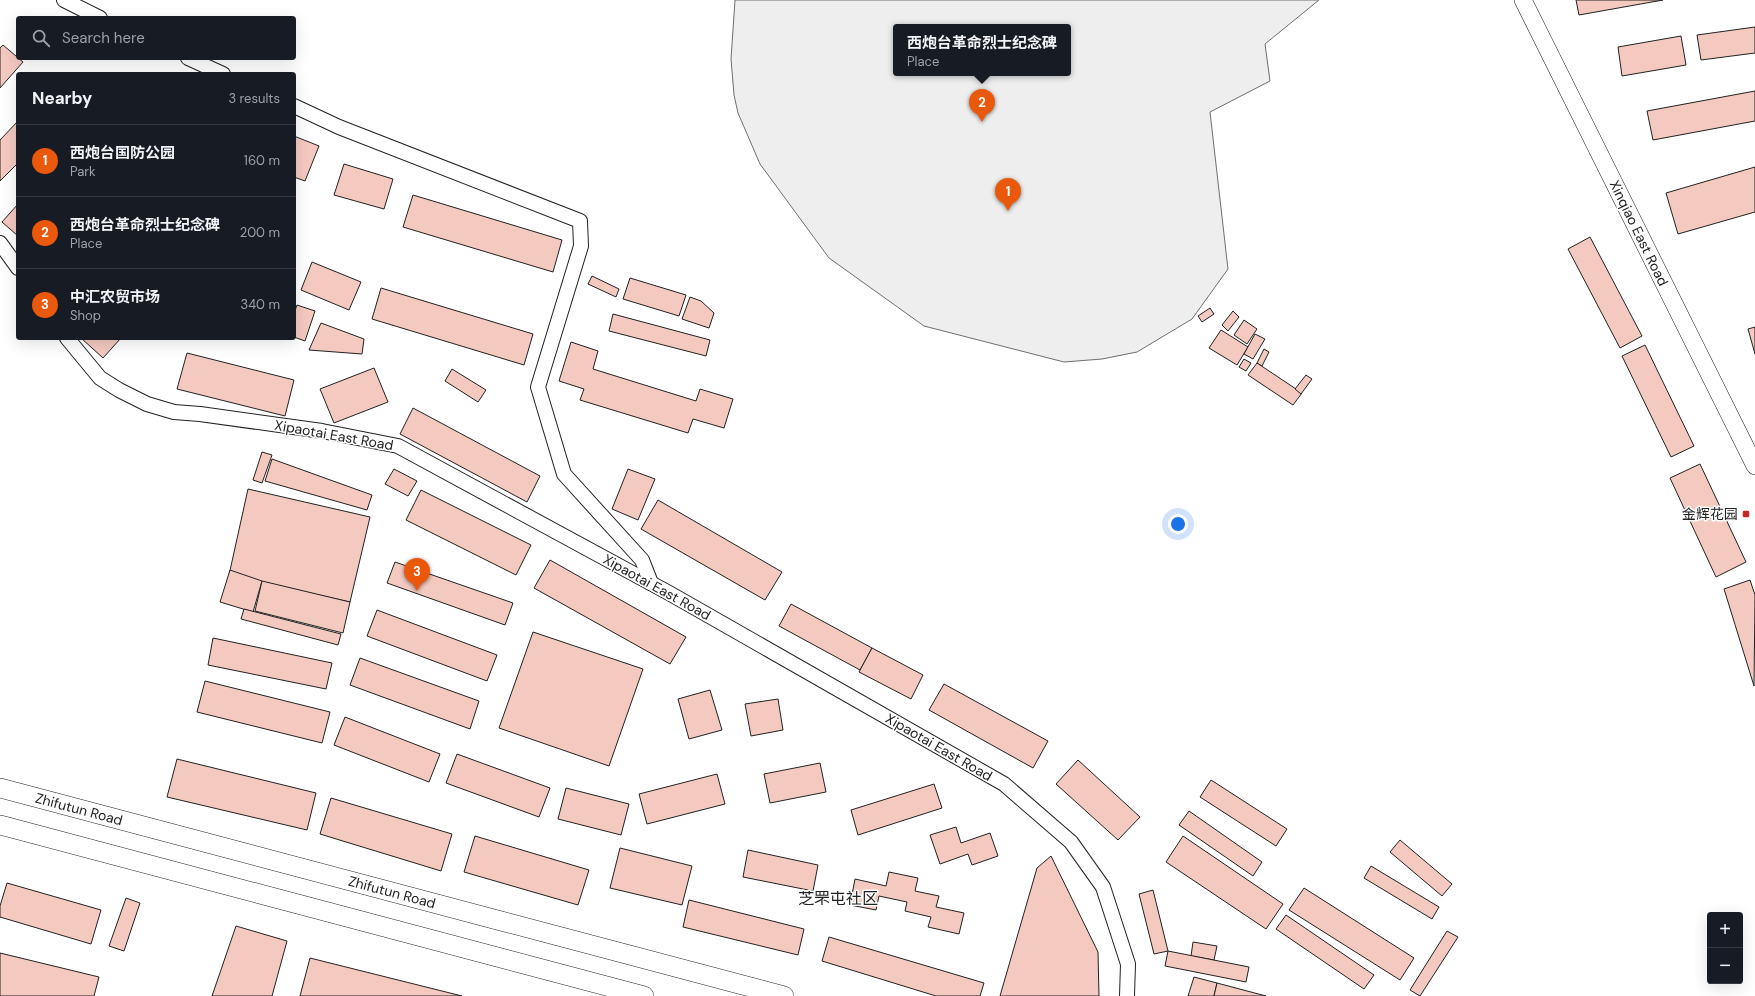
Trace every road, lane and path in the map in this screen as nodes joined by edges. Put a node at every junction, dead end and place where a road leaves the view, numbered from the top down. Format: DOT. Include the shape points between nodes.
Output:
graph roads {
  1 [pos="64,0"];
  2 [pos="1523,0"];
  3 [pos="96,16"];
  4 [pos="192,60"];
  5 [pos="219,72"];
  6 [pos="296,107"];
  7 [pos="0,243"];
  8 [pos="16,265"];
  9 [pos="69,340"];
  10 [pos="1755,466"];
  11 [pos="651,583"];
  12 [pos="0,788"];
  13 [pos="0,825"];
  14 [pos="644,996"];
  15 [pos="784,996"];
  16 [pos="1127,996"];
  1 -- 3 [label="street"];
  2 -- 10 [label="street, Xinqiao East Road"];
  4 -- 5 [label="street"];
  6 -- 11 [label="street" via="339,127 580,221 582,246 538,387 564,474 642,560"];
  7 -- 8 [label="street"];
  9 -- 11 [label="street, Xipaotai East Road" via="100,378 147,404 174,412 322,431 398,446"];
  11 -- 16 [label="street, Xipaotai East Road" via="1010,789 1071,842 1103,887 1128,964"];
  12 -- 15 [label="main road, Zhifutun Road"];
  13 -- 14 [label="main road"];
}
